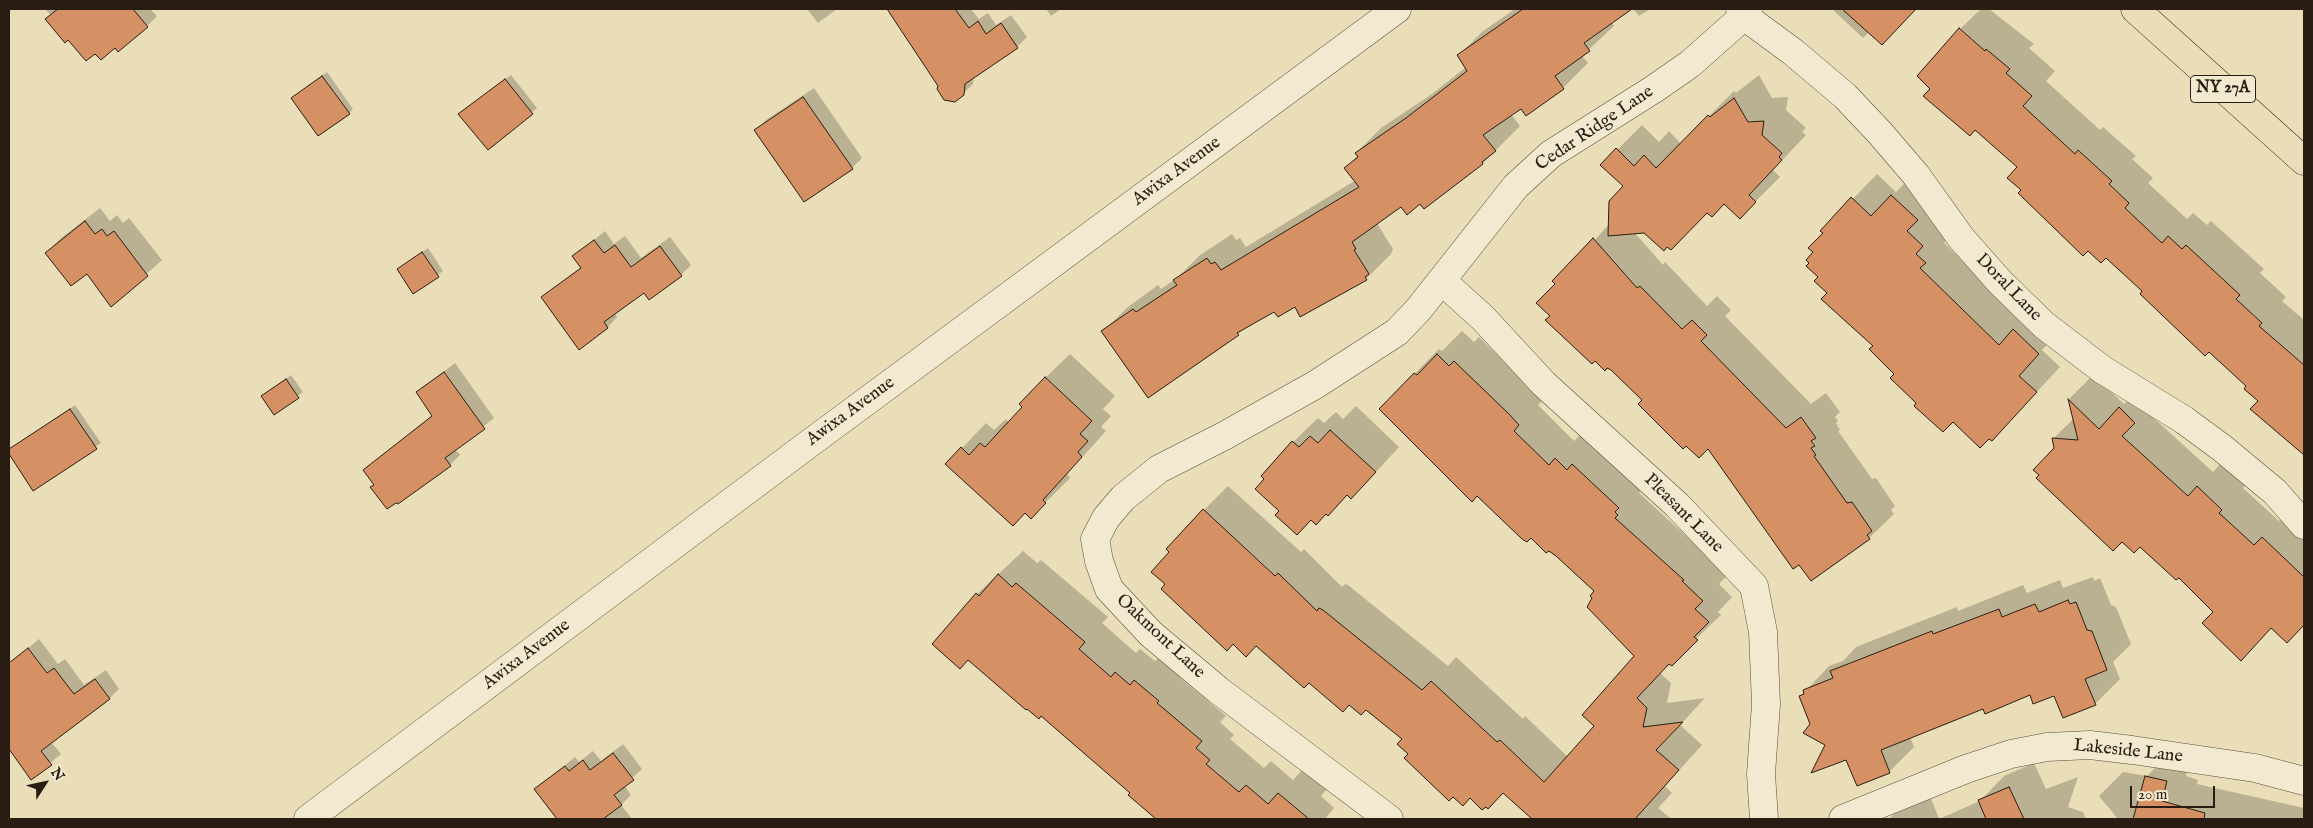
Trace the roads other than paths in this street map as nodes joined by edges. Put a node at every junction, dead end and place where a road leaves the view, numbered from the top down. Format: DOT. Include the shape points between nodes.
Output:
graph roads {
  1 [pos="1397,9"];
  2 [pos="2135,9"];
  3 [pos="1744,11"];
  4 [pos="2304,161"];
  5 [pos="1442,280"];
  6 [pos="2304,525"];
  7 [pos="2304,781"];
  8 [pos="308,819"];
  9 [pos="1388,819"];
  10 [pos="1764,819"];
  11 [pos="1843,819"];
  1 -- 8 [label="street, Awixa Avenue"];
  2 -- 4 [label="main road, NY 27A"];
  3 -- 5 [label="street, Cedar Ridge Lane" via="1676,74 1551,154 1516,186"];
  3 -- 6 [label="street, Doral Lane" via="1845,96 1916,175 2000,282 2044,324 2103,370 2184,420 2222,448 2275,492"];
  5 -- 9 [label="street, Oakmont Lane" via="1397,332 1359,358 1224,436 1159,469 1123,498 1106,518 1095,539 1098,561 1109,589 1151,634 1218,690"];
  5 -- 10 [label="street, Pleasant Lane" via="1483,318 1544,384 1677,505 1754,586 1763,632 1766,704 1761,774"];
  7 -- 11 [label="street, Lakeside Lane" via="2254,768 2132,750 2090,745 2047,746 1966,769"];
}
